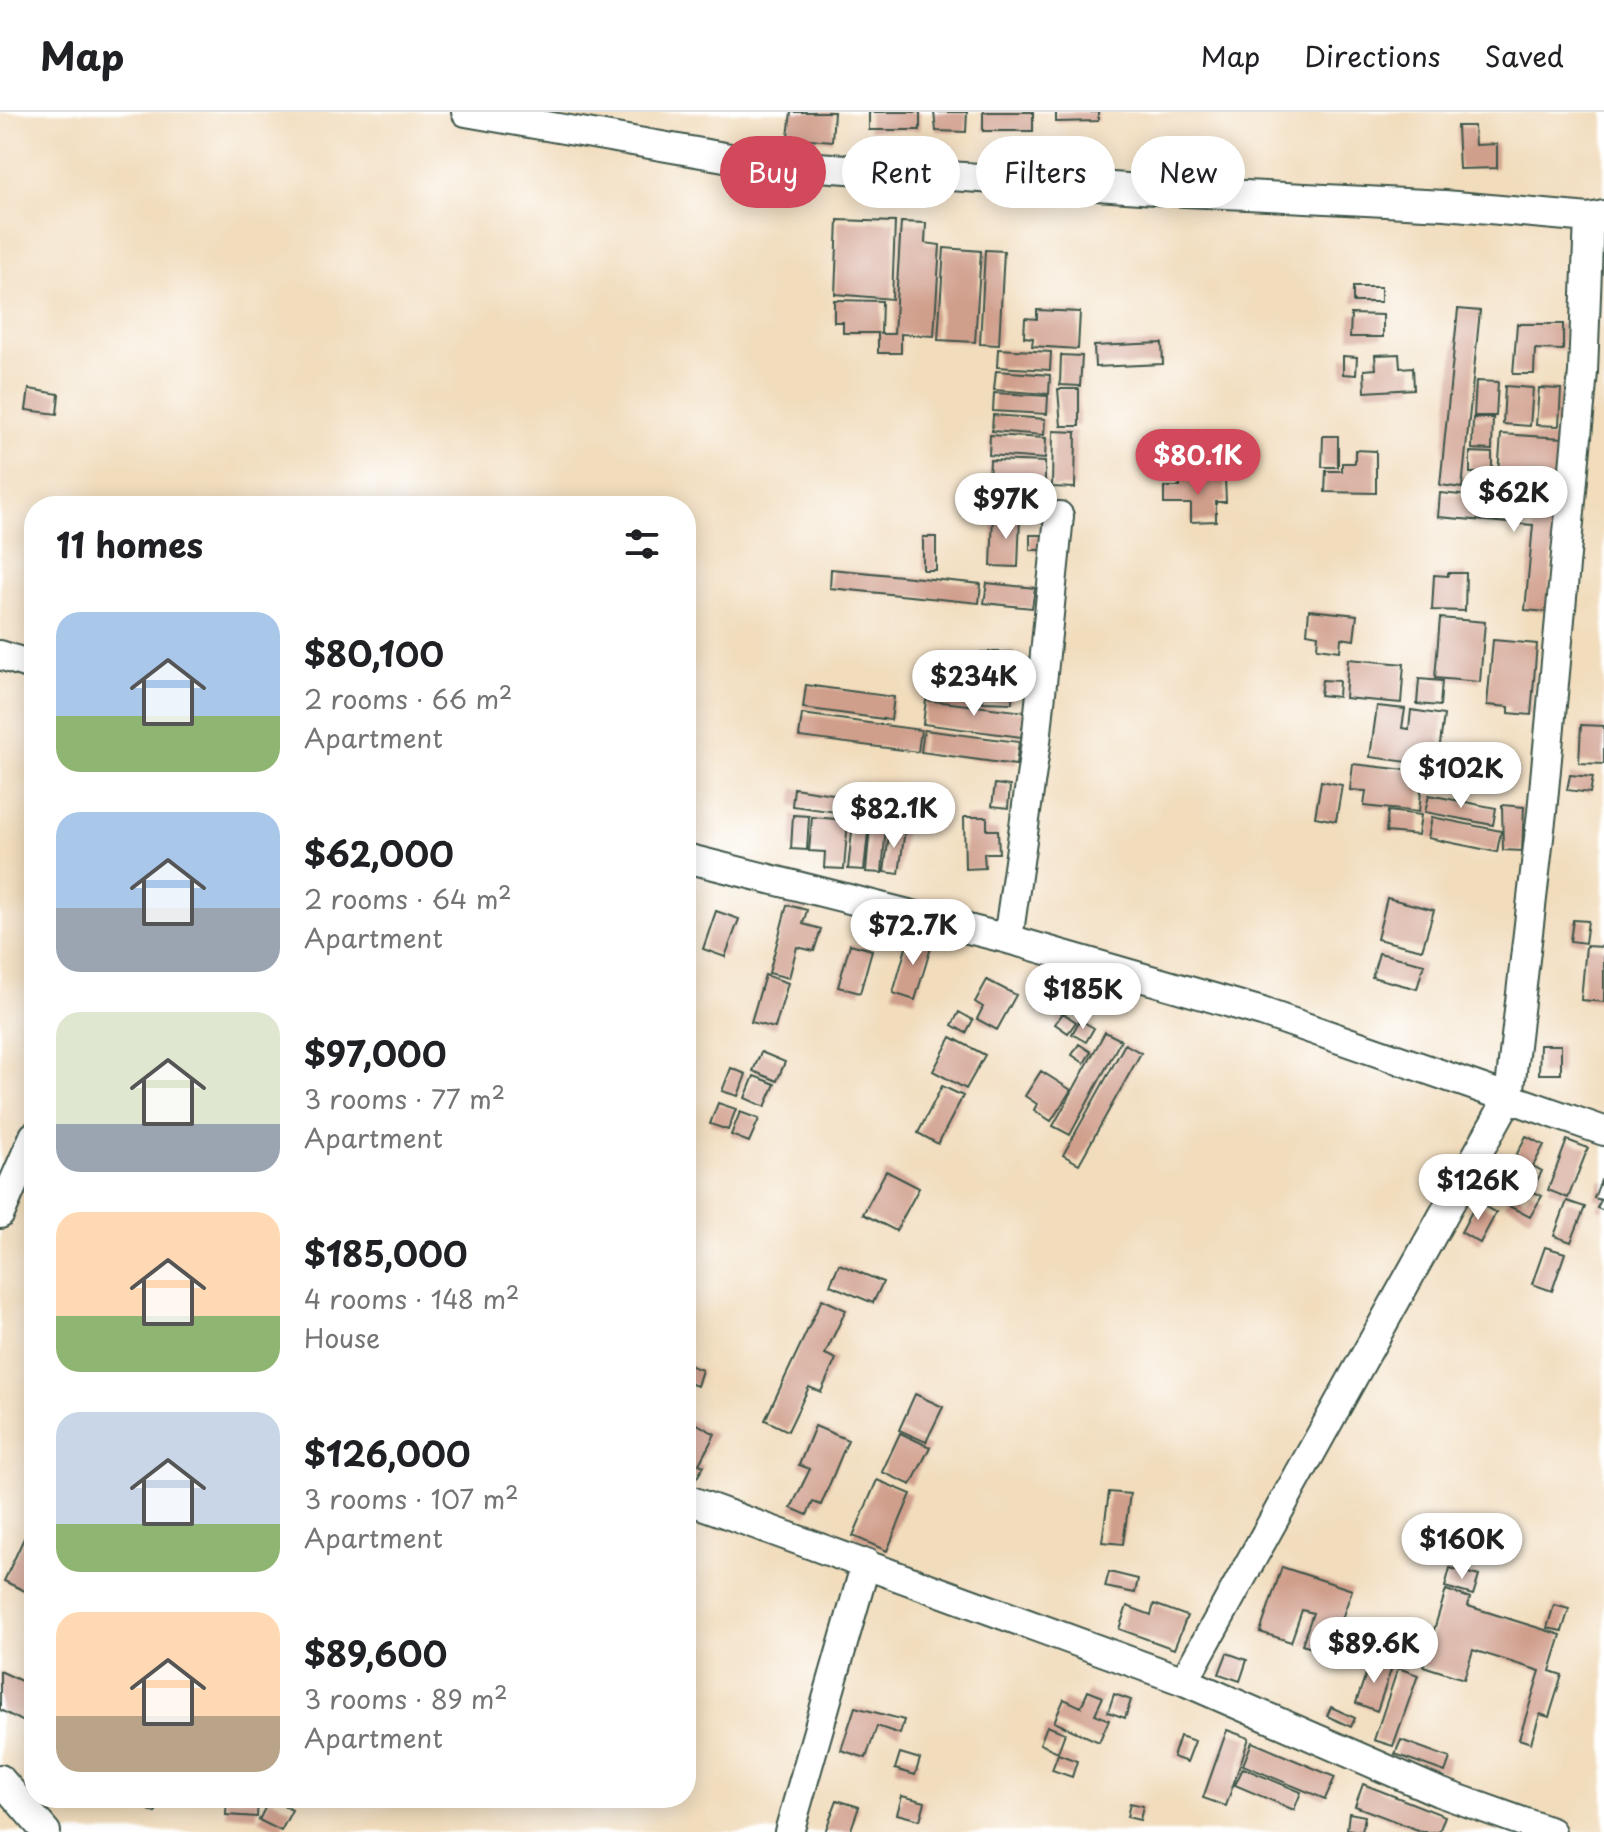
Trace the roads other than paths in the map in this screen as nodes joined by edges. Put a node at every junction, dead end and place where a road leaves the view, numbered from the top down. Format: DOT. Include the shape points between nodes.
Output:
graph roads {
  1 [pos="466,112"];
  2 [pos="1597,216"];
  3 [pos="1059,516"];
  4 [pos="0,655"];
  5 [pos="24,663"];
  6 [pos="696,861"];
  7 [pos="1008,939"];
  8 [pos="1509,1097"];
  9 [pos="1604,1131"];
  10 [pos="24,1159"];
  11 [pos="0,1214"];
  12 [pos="696,1503"];
  13 [pos="866,1563"];
  14 [pos="1184,1681"];
  15 [pos="0,1779"];
  16 [pos="24,1807"];
  17 [pos="25,1808"];
  18 [pos="46,1832"];
  19 [pos="789,1832"];
  20 [pos="1551,1832"];
  1 -- 2 [label="street" via="759,163"];
  2 -- 8 [label="street" via="1542,812"];
  3 -- 7 [label="street" via="1036,742"];
  4 -- 5 [label="street"];
  6 -- 7 [label="street"];
  7 -- 8 [label="street" via="1262,1012"];
  8 -- 9 [label="street"];
  8 -- 14 [label="street"];
  10 -- 11 [label="street"];
  12 -- 13 [label="street"];
  13 -- 14 [label="street"];
  13 -- 19 [label="street"];
  14 -- 20 [label="street" via="1439,1792"];
  15 -- 16 [label="street"];
  17 -- 18 [label="street"];
}
